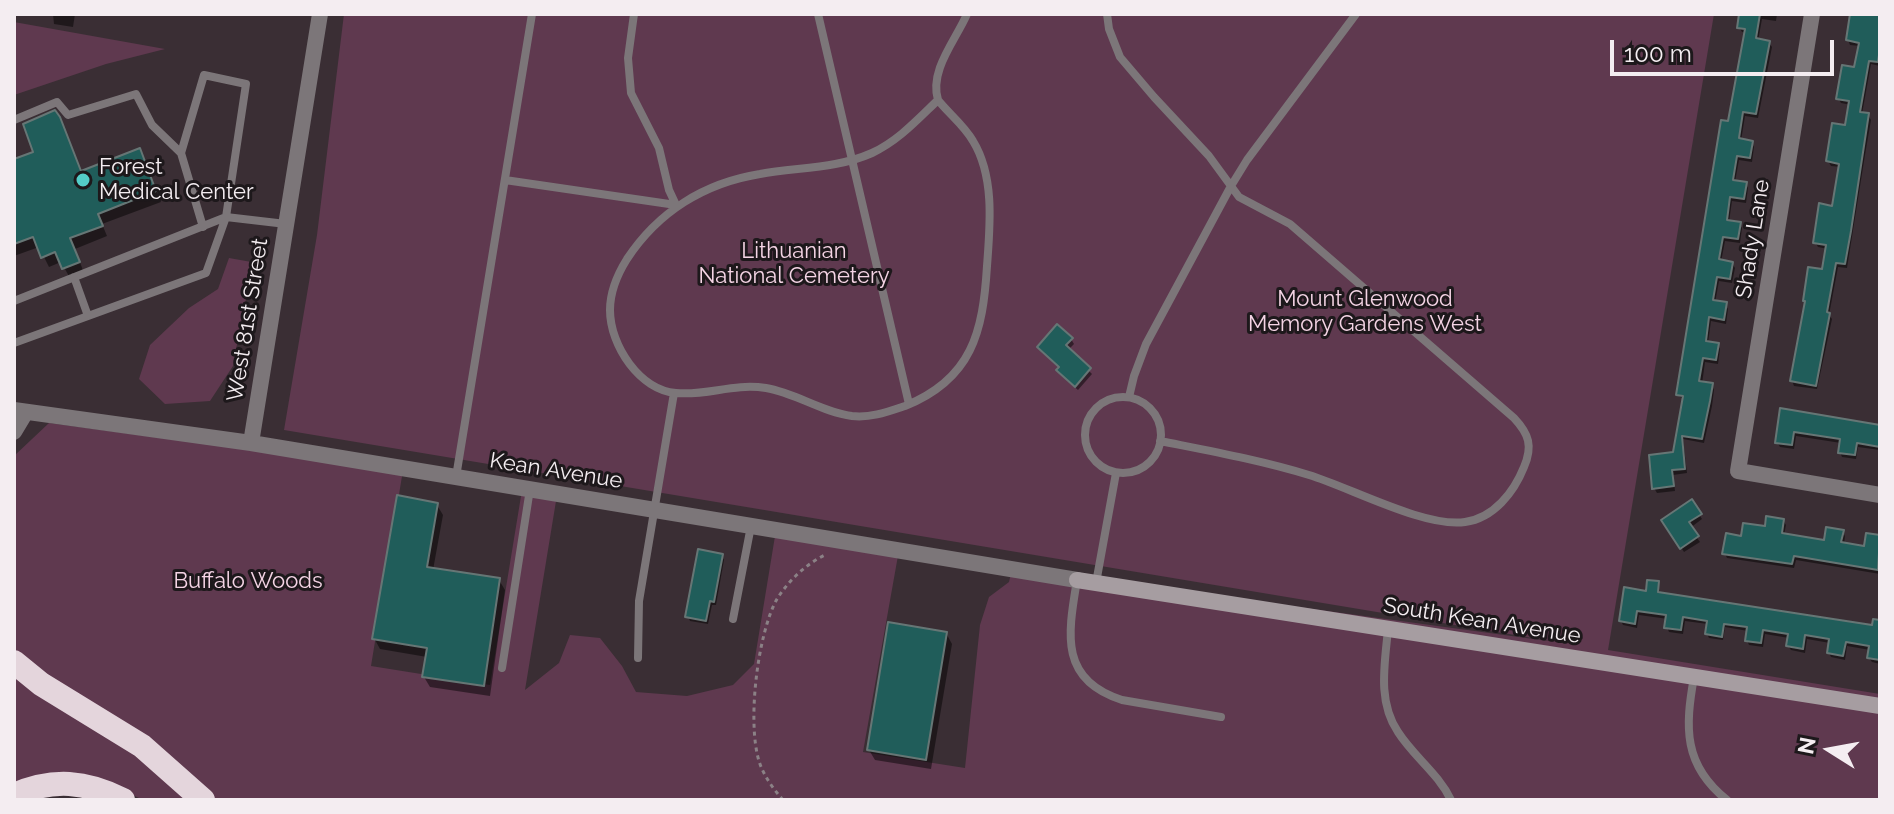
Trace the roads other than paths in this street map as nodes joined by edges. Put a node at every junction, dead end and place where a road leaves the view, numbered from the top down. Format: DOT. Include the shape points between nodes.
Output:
graph roads {
  1 [pos="320,14"];
  2 [pos="532,14"];
  3 [pos="634,14"];
  4 [pos="818,14"];
  5 [pos="967,14"];
  6 [pos="1107,14"];
  7 [pos="1356,14"];
  8 [pos="1812,14"];
  9 [pos="938,100"];
  10 [pos="14,120"];
  11 [pos="181,153"];
  12 [pos="853,160"];
  13 [pos="505,180"];
  14 [pos="1231,186"];
  15 [pos="676,205"];
  16 [pos="226,217"];
  17 [pos="286,224"];
  18 [pos="203,227"];
  19 [pos="74,277"];
  20 [pos="14,301"];
  21 [pos="88,316"];
  22 [pos="14,343"];
  23 [pos="674,393"];
  24 [pos="1129,397"];
  25 [pos="909,404"];
  26 [pos="20,411"];
  27 [pos="14,432"];
  28 [pos="1160,441"];
  29 [pos="251,443"];
  30 [pos="1116,473"];
  31 [pos="456,477"];
  32 [pos="530,489"];
  33 [pos="1880,495"];
  34 [pos="653,509"];
  35 [pos="752,526"];
  36 [pos="1077,580"];
  37 [pos="1096,583"];
  38 [pos="733,619"];
  39 [pos="1388,629"];
  40 [pos="638,658"];
  41 [pos="14,662"];
  42 [pos="502,668"];
  43 [pos="1694,677"];
  44 [pos="1880,706"];
  45 [pos="1221,717"];
  46 [pos="14,795"];
  47 [pos="123,800"];
  48 [pos="203,800"];
  49 [pos="1451,800"];
  50 [pos="1727,800"];
  1 -- 17 [label="street, West 81st Street"];
  2 -- 13 [label="lane"];
  3 -- 15 [label="lane" via="628,58 631,93 659,148"];
  4 -- 12 [label="lane"];
  5 -- 9 [label="lane" via="942,63"];
  6 -- 14 [label="lane" via="1120,57"];
  7 -- 14 [label="lane"];
  8 -- 33 [label="street, Shady Lane" via="1738,471"];
  9 -- 12 [label="lane" via="899,137"];
  9 -- 25 [label="lane" via="981,156 990,219 986,281 975,339 959,371 939,389"];
  10 -- 11 [label="lane" via="57,102 68,115 136,94 152,125"];
  11 -- 16 [label="lane" via="204,75 246,84"];
  11 -- 18 [label="lane"];
  12 -- 15 [label="lane" via="739,178"];
  12 -- 25 [label="lane"];
  13 -- 15 [label="lane"];
  13 -- 31 [label="lane"];
  14 -- 24 [label="lane" via="1146,344"];
  14 -- 28 [label="lane" via="1245,202 1290,224 1514,418 1529,437 1528,457 1505,500 1480,518 1454,523 1308,474"];
  15 -- 23 [label="lane" via="627,259 616,278 610,309 620,348 635,370 656,388"];
  16 -- 17 [label="lane"];
  16 -- 18 [label="lane"];
  16 -- 21 [label="lane" via="206,273"];
  17 -- 29 [label="street, West 81st Street"];
  18 -- 19 [label="lane"];
  19 -- 20 [label="lane"];
  19 -- 21 [label="lane"];
  21 -- 22 [label="lane"];
  23 -- 25 [label="lane" via="756,387 843,414 871,417"];
  23 -- 34 [label="lane"];
  24 -- 28 [label="lane" via="1156,417"];
  24 -- 30 [label="lane" via="1098,406 1085,427 1089,453"];
  26 -- 27 [label="street, Kean Avenue"];
  26 -- 29 [label="street, Kean Avenue"];
  28 -- 30 [label="lane" via="1145,466"];
  29 -- 31 [label="street, Kean Avenue"];
  30 -- 37 [label="lane"];
  31 -- 32 [label="street, Kean Avenue"];
  32 -- 34 [label="street, Kean Avenue"];
  32 -- 42 [label="lane"];
  34 -- 35 [label="street, Kean Avenue"];
  34 -- 40 [label="lane" via="639,601"];
  35 -- 36 [label="street, Kean Avenue"];
  35 -- 38 [label="lane"];
  36 -- 37 [label="street, South Kean Avenue"];
  36 -- 45 [label="lane" via="1070,648 1094,688 1122,700"];
  37 -- 39 [label="street, South Kean Avenue"];
  39 -- 43 [label="street, South Kean Avenue"];
  39 -- 49 [label="lane" via="1384,692 1391,719"];
  41 -- 48 [label="highway" via="142,746"];
  43 -- 44 [label="street, South Kean Avenue"];
  43 -- 50 [label="lane" via="1687,727 1690,746 1701,773"];
  46 -- 47 [label="highway" via="71,783"];
}
